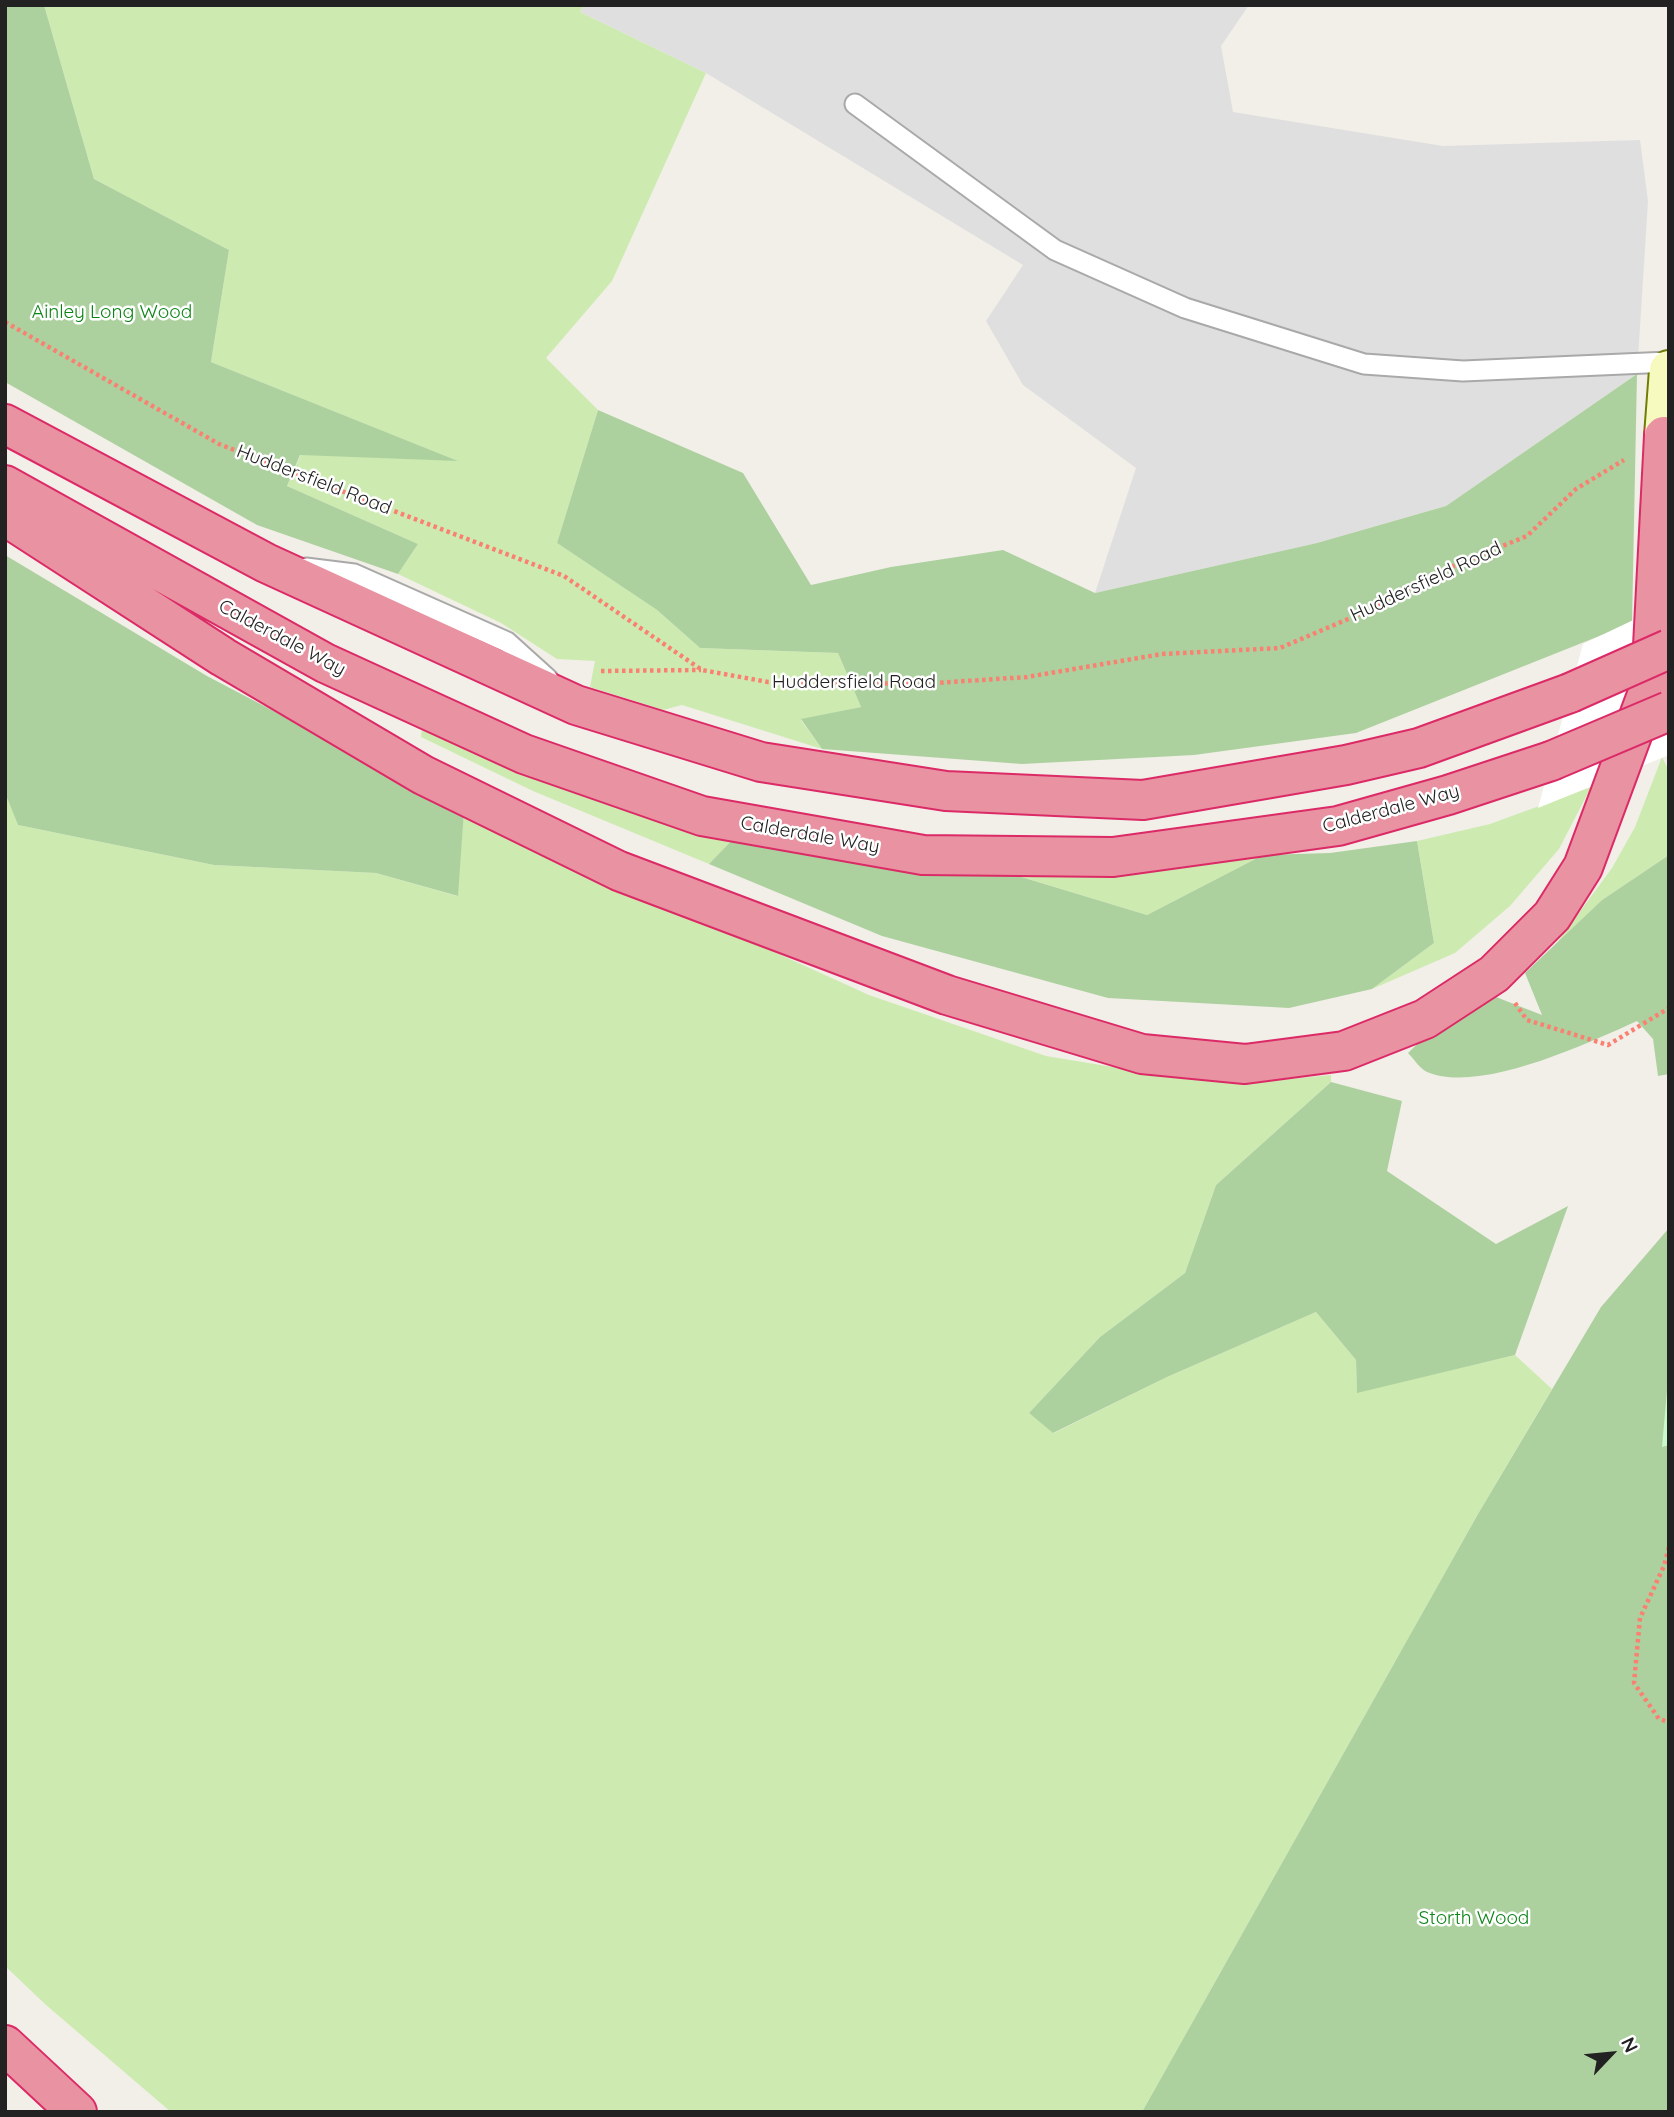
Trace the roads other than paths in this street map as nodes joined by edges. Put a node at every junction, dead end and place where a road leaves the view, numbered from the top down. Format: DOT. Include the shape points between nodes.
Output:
graph roads {
  1 [pos="855,104"];
  2 [pos="1669,362"];
  3 [pos="1669,370"];
  4 [pos="5,424"];
  5 [pos="1664,436"];
  6 [pos="5,485"];
  7 [pos="5,516"];
  8 [pos="1669,649"];
  9 [pos="1669,711"];
  10 [pos="5,2045"];
  11 [pos="77,2112"];
  1 -- 2 [label="lane" via="1055,250 1185,308 1364,364 1463,371"];
  3 -- 5 [label="street"];
  4 -- 8 [label="highway, bridge" via="266,563 576,705 761,762 946,791 1143,800 1346,765 1419,748 1570,693"];
  5 -- 7 [label="highway" via="1651,684 1583,867 1552,916 1494,974 1425,1019 1344,1051 1245,1064 1142,1054 947,995 619,871 423,775 223,657"];
  6 -- 9 [label="highway, Calderdale Way, bridge" via="326,663 524,754 702,816 923,855 1114,857 1338,826 1551,761"];
  10 -- 11 [label="highway"];
}
